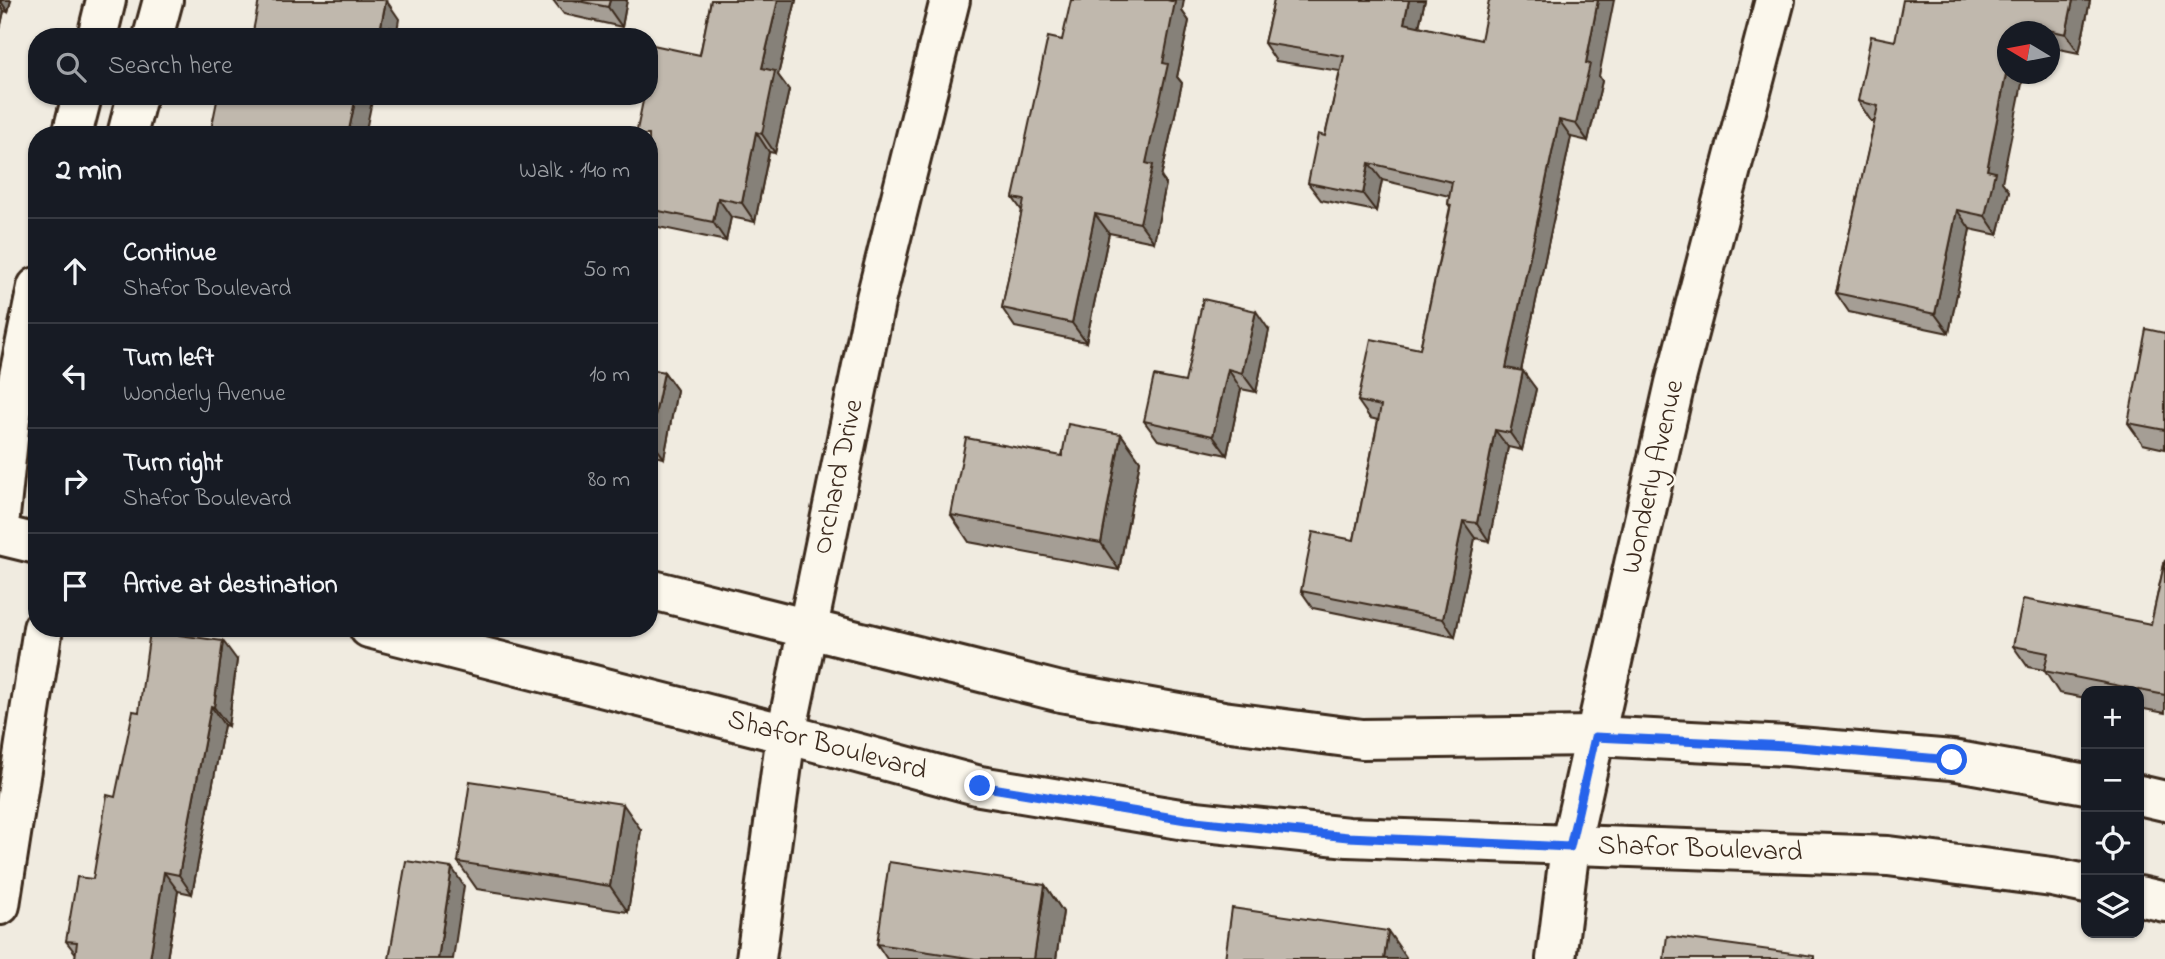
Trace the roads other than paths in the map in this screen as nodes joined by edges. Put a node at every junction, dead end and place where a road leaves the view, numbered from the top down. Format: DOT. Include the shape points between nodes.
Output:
graph roads {
  1 [pos="106,0"];
  2 [pos="163,0"];
  3 [pos="950,0"];
  4 [pos="1774,0"];
  5 [pos="99,28"];
  6 [pos="155,28"];
  7 [pos="80,105"];
  8 [pos="135,105"];
  9 [pos="74,126"];
  10 [pos="129,126"];
  11 [pos="28,344"];
  12 [pos="16,421"];
  13 [pos="0,516"];
  14 [pos="0,535"];
  15 [pos="28,542"];
  16 [pos="658,591"];
  17 [pos="807,630"];
  18 [pos="42,637"];
  19 [pos="404,637"];
  20 [pos="786,734"];
  21 [pos="1595,737"];
  22 [pos="2081,783"];
  23 [pos="2144,795"];
  24 [pos="2165,801"];
  25 [pos="1570,847"];
  26 [pos="2081,883"];
  27 [pos="2144,897"];
  28 [pos="2165,902"];
  29 [pos="0,905"];
  30 [pos="756,959"];
  31 [pos="1556,959"];
  1 -- 5 [label="street"];
  2 -- 6 [label="street"];
  3 -- 17 [label="street, Orchard Drive" via="876,298"];
  4 -- 21 [label="street, Wonderly Avenue" via="1675,383"];
  7 -- 9 [label="street"];
  8 -- 10 [label="street"];
  11 -- 12 [label="street"];
  12 -- 13 [label="street"];
  14 -- 15 [label="street"];
  16 -- 17 [label="street"];
  17 -- 20 [label="street, Orchard Drive"];
  17 -- 21 [label="street" via="1061,692 1223,721 1362,739"];
  18 -- 29 [label="street"];
  19 -- 20 [label="street, Shafor Boulevard"];
  20 -- 25 [label="street, Shafor Boulevard" via="980,786 1186,820 1348,837"];
  20 -- 30 [label="street, Orchard Drive"];
  21 -- 22 [label="street" via="1952,760"];
  21 -- 25 [label="street, Wonderly Avenue"];
  23 -- 24 [label="street"];
  25 -- 26 [label="street, Shafor Boulevard" via="1888,856"];
  25 -- 31 [label="street, Wonderly Avenue"];
  27 -- 28 [label="street"];
}
